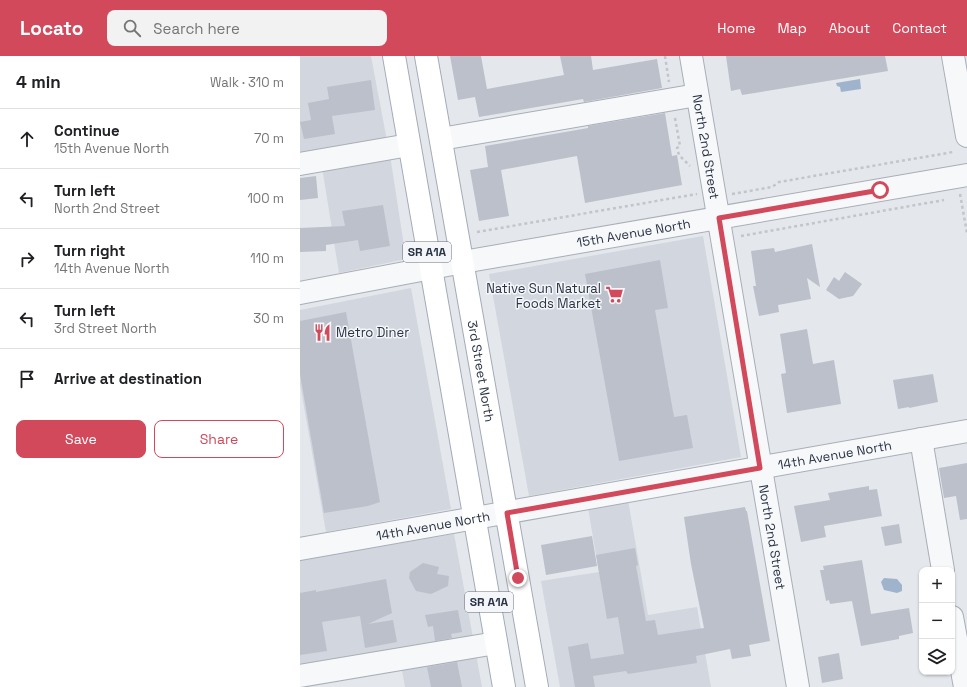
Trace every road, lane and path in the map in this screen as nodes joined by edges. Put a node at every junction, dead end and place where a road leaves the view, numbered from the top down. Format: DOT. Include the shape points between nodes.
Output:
graph roads {
  1 [pos="394,56"];
  2 [pos="426,56"];
  3 [pos="691,56"];
  4 [pos="953,56"];
  5 [pos="697,95"];
  6 [pos="967,136"];
  7 [pos="441,139"];
  8 [pos="409,145"];
  9 [pos="953,152"];
  10 [pos="300,164"];
  11 [pos="967,175"];
  12 [pos="961,197"];
  13 [pos="954,198"];
  14 [pos="948,199"];
  15 [pos="710,203"];
  16 [pos="477,232"];
  17 [pos="723,241"];
  18 [pos="463,262"];
  19 [pos="430,268"];
  20 [pos="300,293"];
  21 [pos="967,431"];
  22 [pos="922,439"];
  23 [pos="760,468"];
  24 [pos="507,513"];
  25 [pos="474,517"];
  26 [pos="300,549"];
  27 [pos="943,567"];
  28 [pos="955,633"];
  29 [pos="496,643"];
  30 [pos="300,676"];
  31 [pos="504,687"];
  32 [pos="537,687"];
  33 [pos="798,687"];
  34 [pos="965,687"];
  1 -- 8 [label="main road, SR A1A"];
  2 -- 7 [label="main road, 3rd Street North / SR A1A"];
  3 -- 5 [label="street, North 2nd Street"];
  4 -- 6 [label="street"];
  5 -- 7 [label="street"];
  5 -- 15 [label="street, North 2nd Street"];
  7 -- 18 [label="main road, 3rd Street North / SR A1A"];
  8 -- 10 [label="street"];
  8 -- 19 [label="main road, SR A1A"];
  9 -- 15 [label="path" via="778,182 772,187"];
  11 -- 15 [label="street, 15th Avenue North"];
  12 -- 13 [label="path"];
  14 -- 17 [label="path" via="738,236 737,239"];
  15 -- 16 [label="path"];
  15 -- 17 [label="street, North 2nd Street"];
  15 -- 18 [label="street, 15th Avenue North"];
  17 -- 23 [label="street, North 2nd Street"];
  18 -- 19 [label="street, 15th Avenue North"];
  18 -- 24 [label="main road, 3rd Street North / SR A1A"];
  19 -- 20 [label="street, 15th Avenue North"];
  19 -- 25 [label="main road, SR A1A"];
  21 -- 22 [label="street, 14th Avenue North"];
  22 -- 23 [label="street, 14th Avenue North"];
  22 -- 27 [label="street"];
  23 -- 24 [label="street, 14th Avenue North"];
  23 -- 33 [label="street, North 2nd Street"];
  24 -- 25 [label="street, 14th Avenue North"];
  24 -- 32 [label="main road, 3rd Street North / SR A1A"];
  25 -- 26 [label="street, 14th Avenue North"];
  25 -- 29 [label="main road, SR A1A"];
  28 -- 34 [label="street"];
  29 -- 30 [label="street"];
  29 -- 31 [label="main road, SR A1A"];
}
